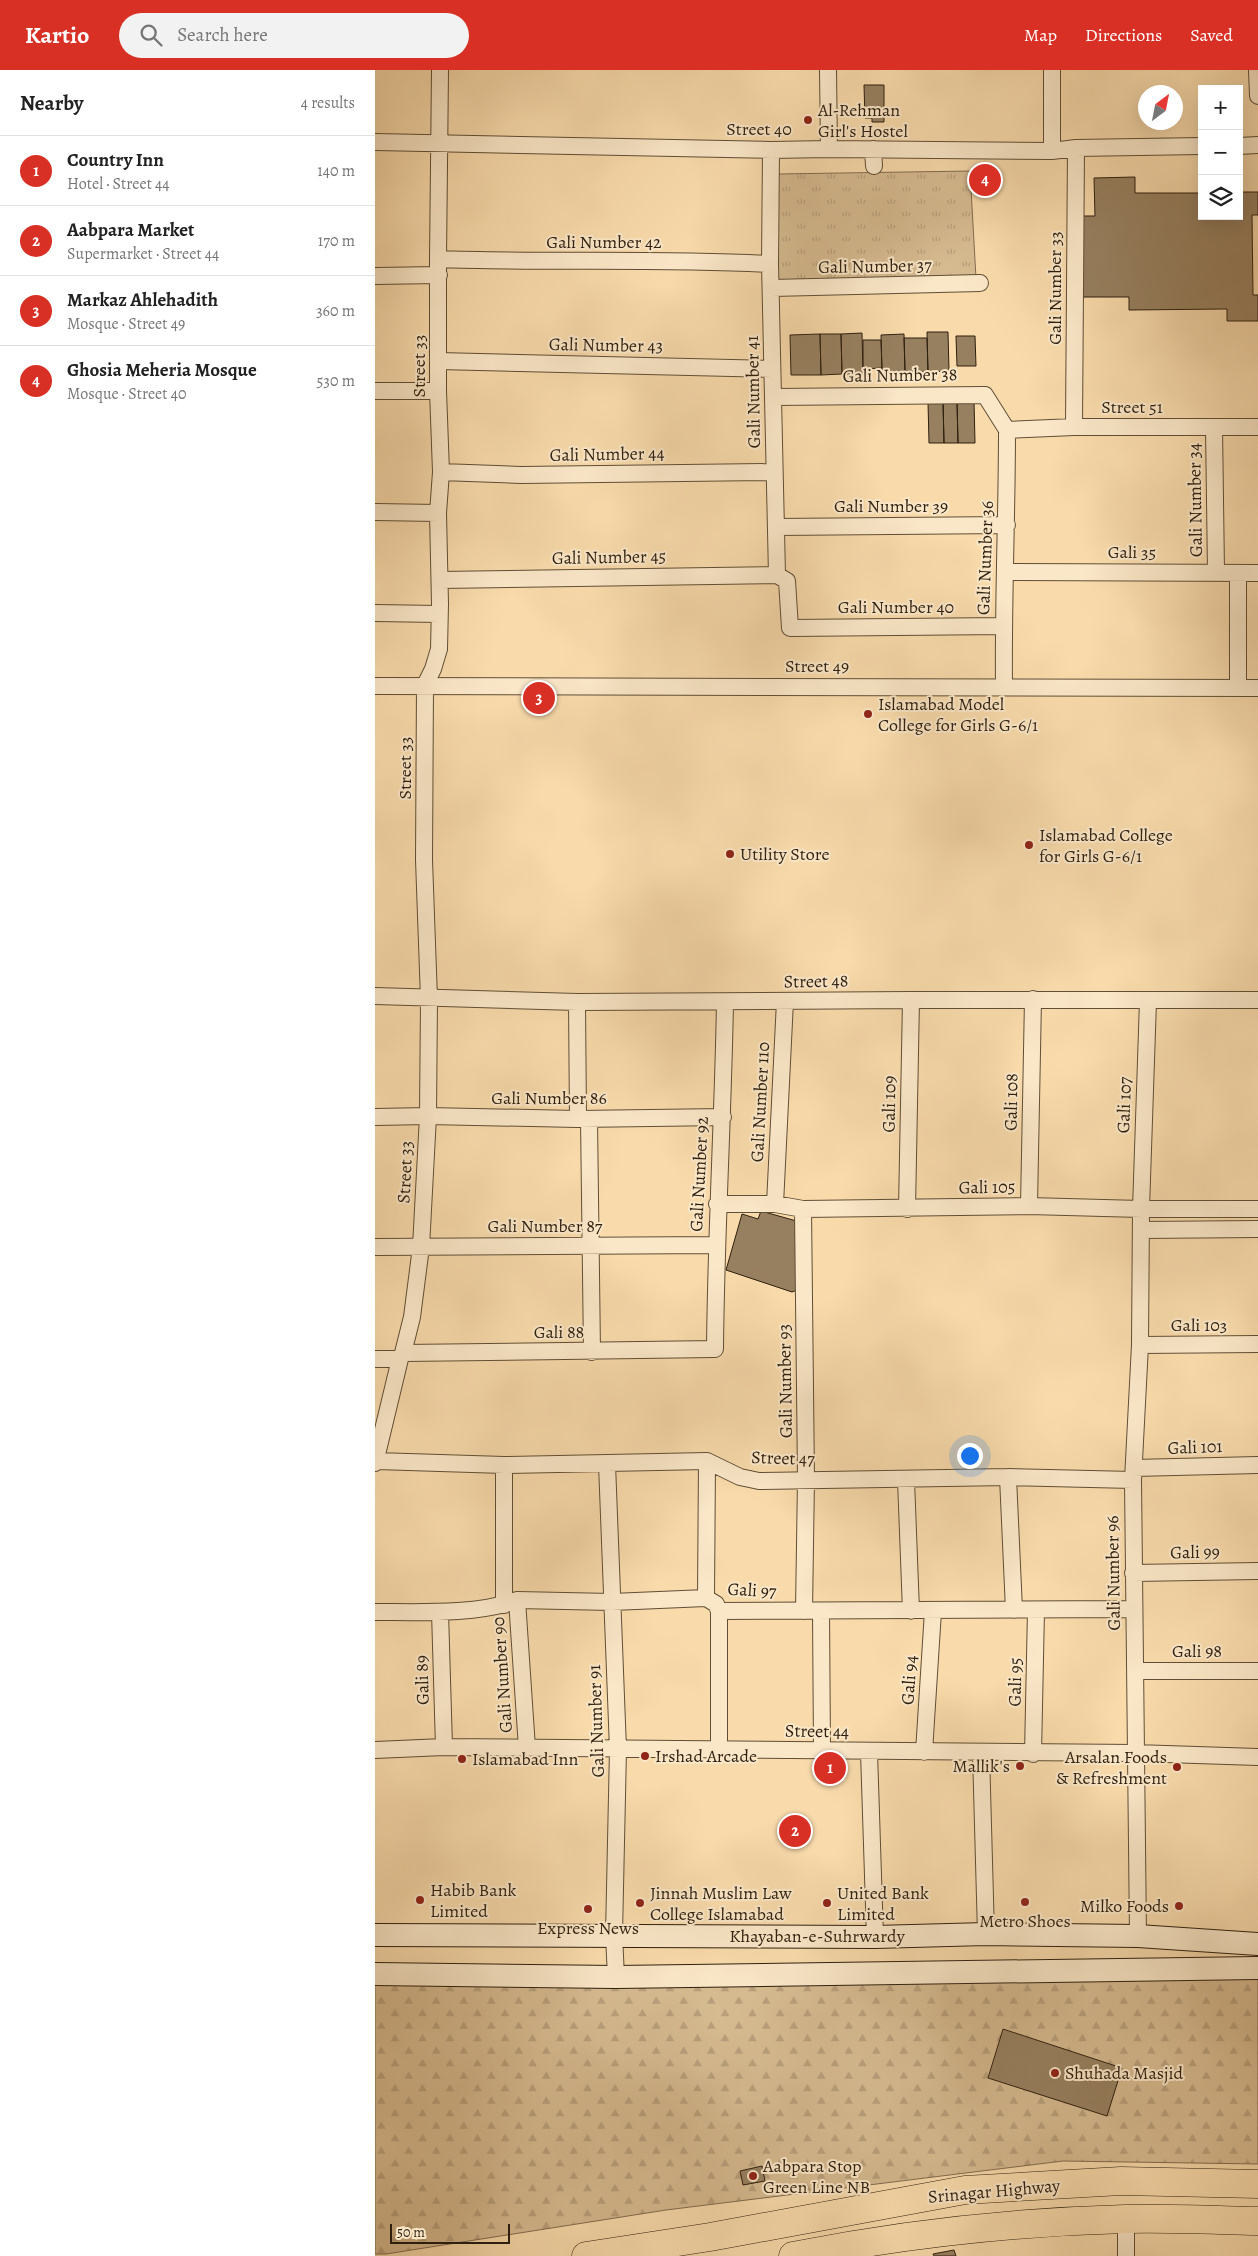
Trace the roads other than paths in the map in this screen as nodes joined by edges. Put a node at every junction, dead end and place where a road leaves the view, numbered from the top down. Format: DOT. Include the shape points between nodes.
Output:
graph roads {
  1 [pos="440,70"];
  2 [pos="828,70"];
  3 [pos="1052,70"];
  4 [pos="1257,70"];
  5 [pos="1258,96"];
  6 [pos="375,142"];
  7 [pos="439,142"];
  8 [pos="1258,145"];
  9 [pos="1198,146"];
  10 [pos="1243,146"];
  11 [pos="1076,148"];
  12 [pos="829,149"];
  13 [pos="873,149"];
  14 [pos="771,150"];
  15 [pos="1052,151"];
  16 [pos="874,166"];
  17 [pos="770,264"];
  18 [pos="439,267"];
  19 [pos="375,276"];
  20 [pos="980,283"];
  21 [pos="772,288"];
  22 [pos="438,361"];
  23 [pos="773,370"];
  24 [pos="375,391"];
  25 [pos="438,391"];
  26 [pos="773,397"];
  27 [pos="1074,427"];
  28 [pos="1214,427"];
  29 [pos="1258,427"];
  30 [pos="1007,430"];
  31 [pos="441,472"];
  32 [pos="774,472"];
  33 [pos="375,512"];
  34 [pos="438,513"];
  35 [pos="1007,525"];
  36 [pos="776,527"];
  37 [pos="1006,572"];
  38 [pos="1216,572"];
  39 [pos="1258,572"];
  40 [pos="1238,573"];
  41 [pos="777,575"];
  42 [pos="440,580"];
  43 [pos="375,613"];
  44 [pos="439,614"];
  45 [pos="1003,626"];
  46 [pos="790,628"];
  47 [pos="425,685"];
  48 [pos="375,686"];
  49 [pos="1004,687"];
  50 [pos="1238,688"];
  51 [pos="1258,688"];
  52 [pos="375,996"];
  53 [pos="429,999"];
  54 [pos="1033,999"];
  55 [pos="911,1000"];
  56 [pos="1258,1000"];
  57 [pos="785,1001"];
  58 [pos="1148,1001"];
  59 [pos="577,1002"];
  60 [pos="725,1002"];
  61 [pos="428,1116"];
  62 [pos="375,1117"];
  63 [pos="723,1117"];
  64 [pos="583,1119"];
  65 [pos="717,1204"];
  66 [pos="775,1204"];
  67 [pos="1029,1206"];
  68 [pos="803,1209"];
  69 [pos="907,1209"];
  70 [pos="1258,1209"];
  71 [pos="1141,1210"];
  72 [pos="1258,1229"];
  73 [pos="1141,1230"];
  74 [pos="715,1245"];
  75 [pos="589,1246"];
  76 [pos="375,1247"];
  77 [pos="421,1247"];
  78 [pos="1258,1344"];
  79 [pos="1140,1345"];
  80 [pos="715,1349"];
  81 [pos="592,1352"];
  82 [pos="401,1356"];
  83 [pos="375,1359"];
  84 [pos="707,1461"];
  85 [pos="375,1462"];
  86 [pos="607,1464"];
  87 [pos="504,1465"];
  88 [pos="1258,1465"];
  89 [pos="1133,1474"];
  90 [pos="1008,1478"];
  91 [pos="806,1479"];
  92 [pos="906,1480"];
  93 [pos="1258,1571"];
  94 [pos="1133,1573"];
  95 [pos="705,1598"];
  96 [pos="510,1602"];
  97 [pos="612,1602"];
  98 [pos="1133,1609"];
  99 [pos="1014,1610"];
  100 [pos="1036,1610"];
  101 [pos="719,1611"];
  102 [pos="812,1611"];
  103 [pos="911,1611"];
  104 [pos="933,1611"];
  105 [pos="375,1612"];
  106 [pos="440,1612"];
  107 [pos="1136,1671"];
  108 [pos="1258,1671"];
  109 [pos="444,1747"];
  110 [pos="527,1748"];
  111 [pos="619,1749"];
  112 [pos="719,1749"];
  113 [pos="375,1750"];
  114 [pos="822,1751"];
  115 [pos="869,1752"];
  116 [pos="924,1752"];
  117 [pos="981,1753"];
  118 [pos="1135,1753"];
  119 [pos="1033,1754"];
  120 [pos="1258,1757"];
  121 [pos="986,1934"];
  122 [pos="375,1935"];
  123 [pos="614,1935"];
  124 [pos="1139,1936"];
  125 [pos="875,1938"];
  126 [pos="1258,1944"];
  127 [pos="1258,1968"];
  128 [pos="375,1974"];
  129 [pos="616,1977"];
  130 [pos="1258,2184"];
  131 [pos="1126,2219"];
  132 [pos="1258,2221"];
  133 [pos="586,2256"];
  134 [pos="793,2256"];
  135 [pos="1126,2256"];
  1 -- 7 [label="street, Street 33"];
  2 -- 12 [label="street"];
  3 -- 15 [label="street"];
  4 -- 5 [label="street"];
  6 -- 7 [label="street, Street 40"];
  7 -- 14 [label="street, Street 40"];
  7 -- 18 [label="street, Street 33"];
  8 -- 10 [label="street"];
  9 -- 11 [label="street, Street 40"];
  11 -- 15 [label="street, Street 40"];
  11 -- 27 [label="street, Gali Number 33"];
  12 -- 13 [label="street, Street 40"];
  12 -- 14 [label="street, Street 40"];
  13 -- 15 [label="street, Street 40"];
  13 -- 16 [label="street"];
  14 -- 17 [label="street, Gali Number 41"];
  17 -- 18 [label="street, Gali Number 42" via="715,261 524,262"];
  17 -- 21 [label="street, Gali Number 41"];
  18 -- 19 [label="street, Gali Number 42"];
  18 -- 22 [label="street, Street 33"];
  20 -- 21 [label="street, Gali Number 37"];
  21 -- 23 [label="street, Gali Number 41"];
  22 -- 23 [label="street, Gali Number 43"];
  22 -- 25 [label="street, Street 33"];
  23 -- 26 [label="street, Gali Number 41"];
  24 -- 25 [label="street"];
  25 -- 31 [label="street, Street 33"];
  26 -- 30 [label="street, Gali Number 38" via="985,394"];
  26 -- 32 [label="street, Gali Number 41"];
  27 -- 28 [label="street, Street 51"];
  27 -- 30 [label="street, Street 51"];
  28 -- 29 [label="street, Street 51"];
  28 -- 38 [label="street, Gali Number 34"];
  30 -- 35 [label="street, Gali Number 36"];
  31 -- 32 [label="street, Gali Number 44" via="521,476"];
  31 -- 34 [label="street, Street 33"];
  32 -- 36 [label="street, Gali Number 41"];
  33 -- 34 [label="street"];
  34 -- 42 [label="street, Street 33"];
  35 -- 36 [label="street, Gali Number 39"];
  35 -- 37 [label="street, Gali Number 36"];
  36 -- 41 [label="street, Gali Number 41"];
  37 -- 38 [label="street, Gali 35"];
  37 -- 45 [label="street, Gali Number 36"];
  38 -- 40 [label="street, Gali 35"];
  39 -- 40 [label="street, Gali 35"];
  40 -- 50 [label="street"];
  41 -- 42 [label="street, Gali Number 45"];
  41 -- 46 [label="street, Gali Number 41" via="787,581"];
  42 -- 44 [label="street, Street 33"];
  43 -- 44 [label="street"];
  44 -- 47 [label="street, Street 33" via="439,649"];
  45 -- 46 [label="street, Gali Number 40"];
  45 -- 49 [label="street, Gali Number 36"];
  47 -- 48 [label="street, Street 49"];
  47 -- 49 [label="street, Street 49"];
  47 -- 53 [label="street, Street 33"];
  49 -- 50 [label="street, Street 49"];
  50 -- 51 [label="street, Street 49"];
  52 -- 53 [label="street, Street 48"];
  53 -- 59 [label="street, Street 48"];
  53 -- 61 [label="street, Street 33"];
  54 -- 55 [label="street, Street 48"];
  54 -- 58 [label="street, Street 48"];
  54 -- 67 [label="street, Gali 108"];
  55 -- 57 [label="street, Street 48"];
  55 -- 69 [label="street, Gali 109"];
  56 -- 58 [label="street, Street 48"];
  57 -- 60 [label="street, Street 48"];
  57 -- 66 [label="street, Gali Number 110"];
  58 -- 71 [label="street, Gali 107"];
  59 -- 60 [label="street, Street 48"];
  59 -- 64 [label="street"];
  60 -- 63 [label="street, Gali Number 92"];
  61 -- 62 [label="street, Gali Number 86"];
  61 -- 64 [label="street, Gali Number 86"];
  61 -- 77 [label="street, Street 33"];
  63 -- 64 [label="street, Gali Number 86"];
  63 -- 65 [label="street, Gali Number 92"];
  64 -- 75 [label="street"];
  65 -- 66 [label="street, Gali 105"];
  65 -- 74 [label="street, Gali Number 92"];
  66 -- 68 [label="street, Gali 105"];
  67 -- 69 [label="street, Gali 105"];
  67 -- 71 [label="street, Gali 105"];
  68 -- 69 [label="street, Gali 105"];
  68 -- 91 [label="street, Gali Number 93"];
  70 -- 71 [label="street, Gali 105"];
  71 -- 73 [label="street, Gali Number 96"];
  72 -- 73 [label="street"];
  73 -- 79 [label="street, Gali Number 96"];
  74 -- 75 [label="street, Gali Number 87"];
  74 -- 80 [label="street, Gali Number 92"];
  75 -- 77 [label="street, Gali Number 87"];
  75 -- 81 [label="street"];
  76 -- 77 [label="street, Gali Number 87"];
  77 -- 82 [label="street, Street 33" via="412,1318"];
  78 -- 79 [label="street, Gali 103"];
  79 -- 89 [label="street, Gali Number 96"];
  80 -- 81 [label="street, Gali 88"];
  81 -- 82 [label="street, Gali 88"];
  82 -- 83 [label="street, Gali 88"];
  82 -- 85 [label="street, Street 33"];
  84 -- 86 [label="street, Street 47"];
  84 -- 91 [label="street, Street 47" via="740,1477 759,1481"];
  84 -- 95 [label="street"];
  85 -- 87 [label="street, Street 47"];
  86 -- 87 [label="street, Street 47"];
  86 -- 97 [label="street, Gali Number 91"];
  87 -- 96 [label="street, Gali Number 90"];
  88 -- 89 [label="street, Gali 101"];
  89 -- 90 [label="street, Street 47"];
  89 -- 94 [label="street, Gali Number 96"];
  90 -- 92 [label="street, Street 47"];
  90 -- 99 [label="street"];
  91 -- 92 [label="street, Street 47"];
  91 -- 102 [label="street, Gali Number 93"];
  92 -- 103 [label="street"];
  93 -- 94 [label="street, Gali 99"];
  94 -- 98 [label="street, Gali Number 96"];
  95 -- 97 [label="street, Gali 97"];
  95 -- 101 [label="street, Gali 97" via="716,1604"];
  96 -- 97 [label="street, Gali 97"];
  96 -- 106 [label="street, Gali 97"];
  96 -- 110 [label="street, Gali Number 90"];
  97 -- 111 [label="street, Gali Number 91"];
  98 -- 100 [label="street, Gali 97"];
  98 -- 107 [label="street, Gali Number 96"];
  99 -- 100 [label="street, Gali 97"];
  99 -- 104 [label="street, Gali 97"];
  100 -- 119 [label="street, Gali 95"];
  101 -- 102 [label="street, Gali 97"];
  101 -- 112 [label="street"];
  102 -- 103 [label="street, Gali 97"];
  102 -- 114 [label="street, Gali Number 93"];
  103 -- 104 [label="street, Gali 97"];
  104 -- 116 [label="street, Gali 94"];
  105 -- 106 [label="street, Gali 97"];
  106 -- 109 [label="street, Gali 89"];
  107 -- 108 [label="street, Gali 98"];
  107 -- 118 [label="street, Gali Number 96"];
  109 -- 110 [label="street, Street 44"];
  109 -- 113 [label="street, Street 44"];
  110 -- 111 [label="street, Street 44"];
  111 -- 112 [label="street, Street 44"];
  111 -- 123 [label="street, Gali Number 91"];
  112 -- 114 [label="street, Street 44"];
  114 -- 115 [label="street, Street 44"];
  115 -- 116 [label="street, Street 44"];
  115 -- 125 [label="street"];
  116 -- 117 [label="street, Street 44"];
  117 -- 119 [label="street, Street 44"];
  117 -- 121 [label="street"];
  118 -- 119 [label="street, Street 44"];
  118 -- 120 [label="street, Street 44"];
  118 -- 124 [label="street, Gali Number 96"];
  121 -- 124 [label="main road, Khayaban-e-Suhrwardy"];
  121 -- 125 [label="main road, Khayaban-e-Suhrwardy"];
  122 -- 123 [label="main road, Khayaban-e-Suhrwardy"];
  123 -- 125 [label="main road, Khayaban-e-Suhrwardy"];
  123 -- 129 [label="street, Gali Number 91"];
  124 -- 126 [label="main road, Khayaban-e-Suhrwardy"];
  127 -- 129 [label="main road, Khayaban-e-Suhrwardy"];
  128 -- 129 [label="main road, Khayaban-e-Suhrwardy"];
  130 -- 133 [label="highway, Srinagar Highway" via="1121,2181 965,2190 710,2237"];
  131 -- 132 [label="highway, Srinagar Highway"];
  131 -- 134 [label="highway, Srinagar Highway" via="937,2231"];
  131 -- 135 [label="street"];
}
